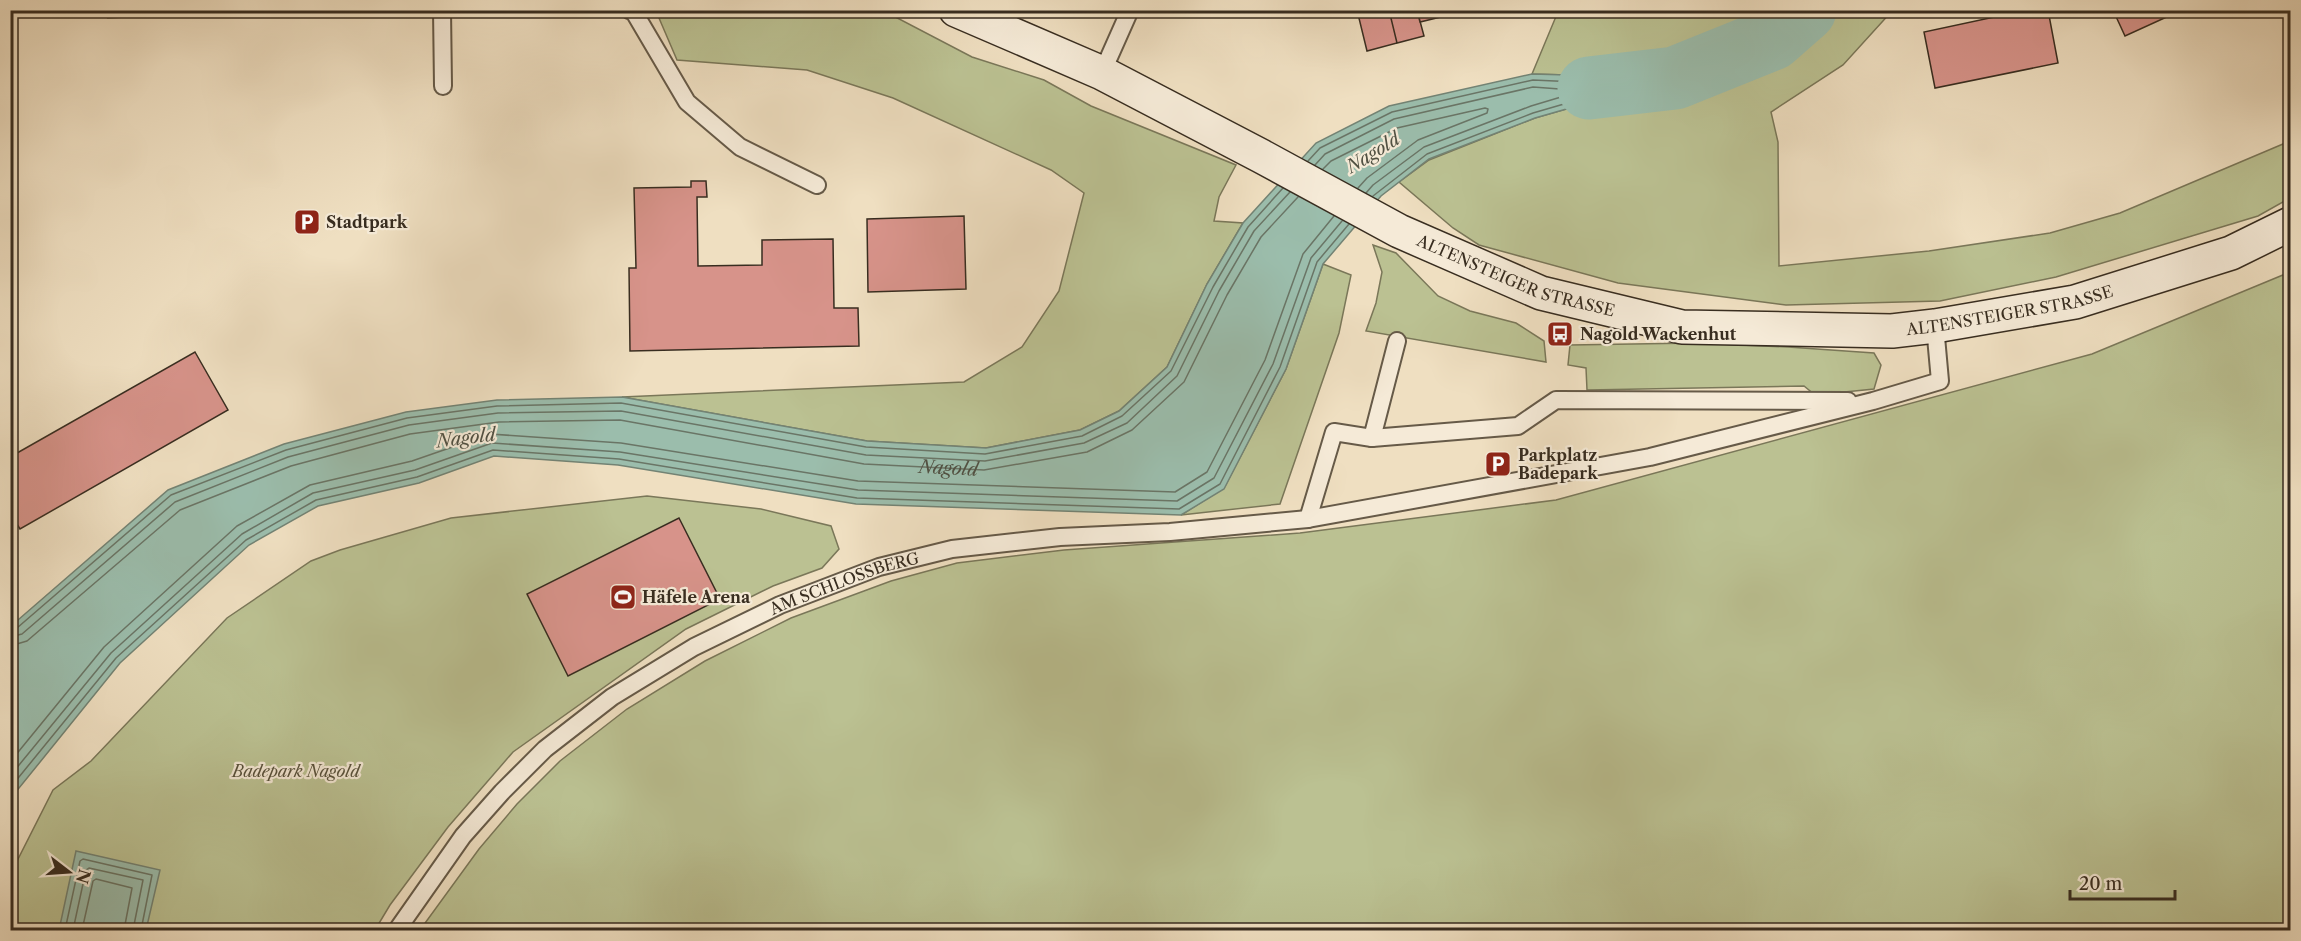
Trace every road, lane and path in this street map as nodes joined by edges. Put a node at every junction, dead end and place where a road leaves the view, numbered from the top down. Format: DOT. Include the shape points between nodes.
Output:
graph roads {
  1 [pos="442,10"];
  2 [pos="629,10"];
  3 [pos="956,10"];
  4 [pos="1130,10"];
  5 [pos="1101,73"];
  6 [pos="443,86"];
  7 [pos="817,185"];
  8 [pos="2290,224"];
  9 [pos="1935,326"];
  10 [pos="1397,341"];
  11 [pos="1873,401"];
  12 [pos="1372,438"];
  13 [pos="1308,519"];
  14 [pos="397,930"];
  1 -- 6 [label="lane"];
  2 -- 7 [label="lane" via="634,12 687,102 740,147"];
  3 -- 5 [label="main road, ALTENSTEIGER STRASSE"];
  4 -- 5 [label="lane"];
  5 -- 9 [label="main road, ALTENSTEIGER STRASSE" via="1400,231 1541,293 1682,327 1892,331"];
  8 -- 9 [label="main road, ALTENSTEIGER STRASSE" via="2231,253 2075,302"];
  9 -- 11 [label="lane" via="1940,381"];
  10 -- 12 [label="lane"];
  11 -- 12 [label="lane" via="1556,400 1518,426"];
  11 -- 13 [label="lane, AM SCHLOSSBERG" via="1650,457"];
  12 -- 13 [label="lane" via="1335,432"];
  13 -- 14 [label="lane, AM SCHLOSSBERG" via="952,549 879,567 780,605 694,647 612,697 545,749 463,836"];
}
